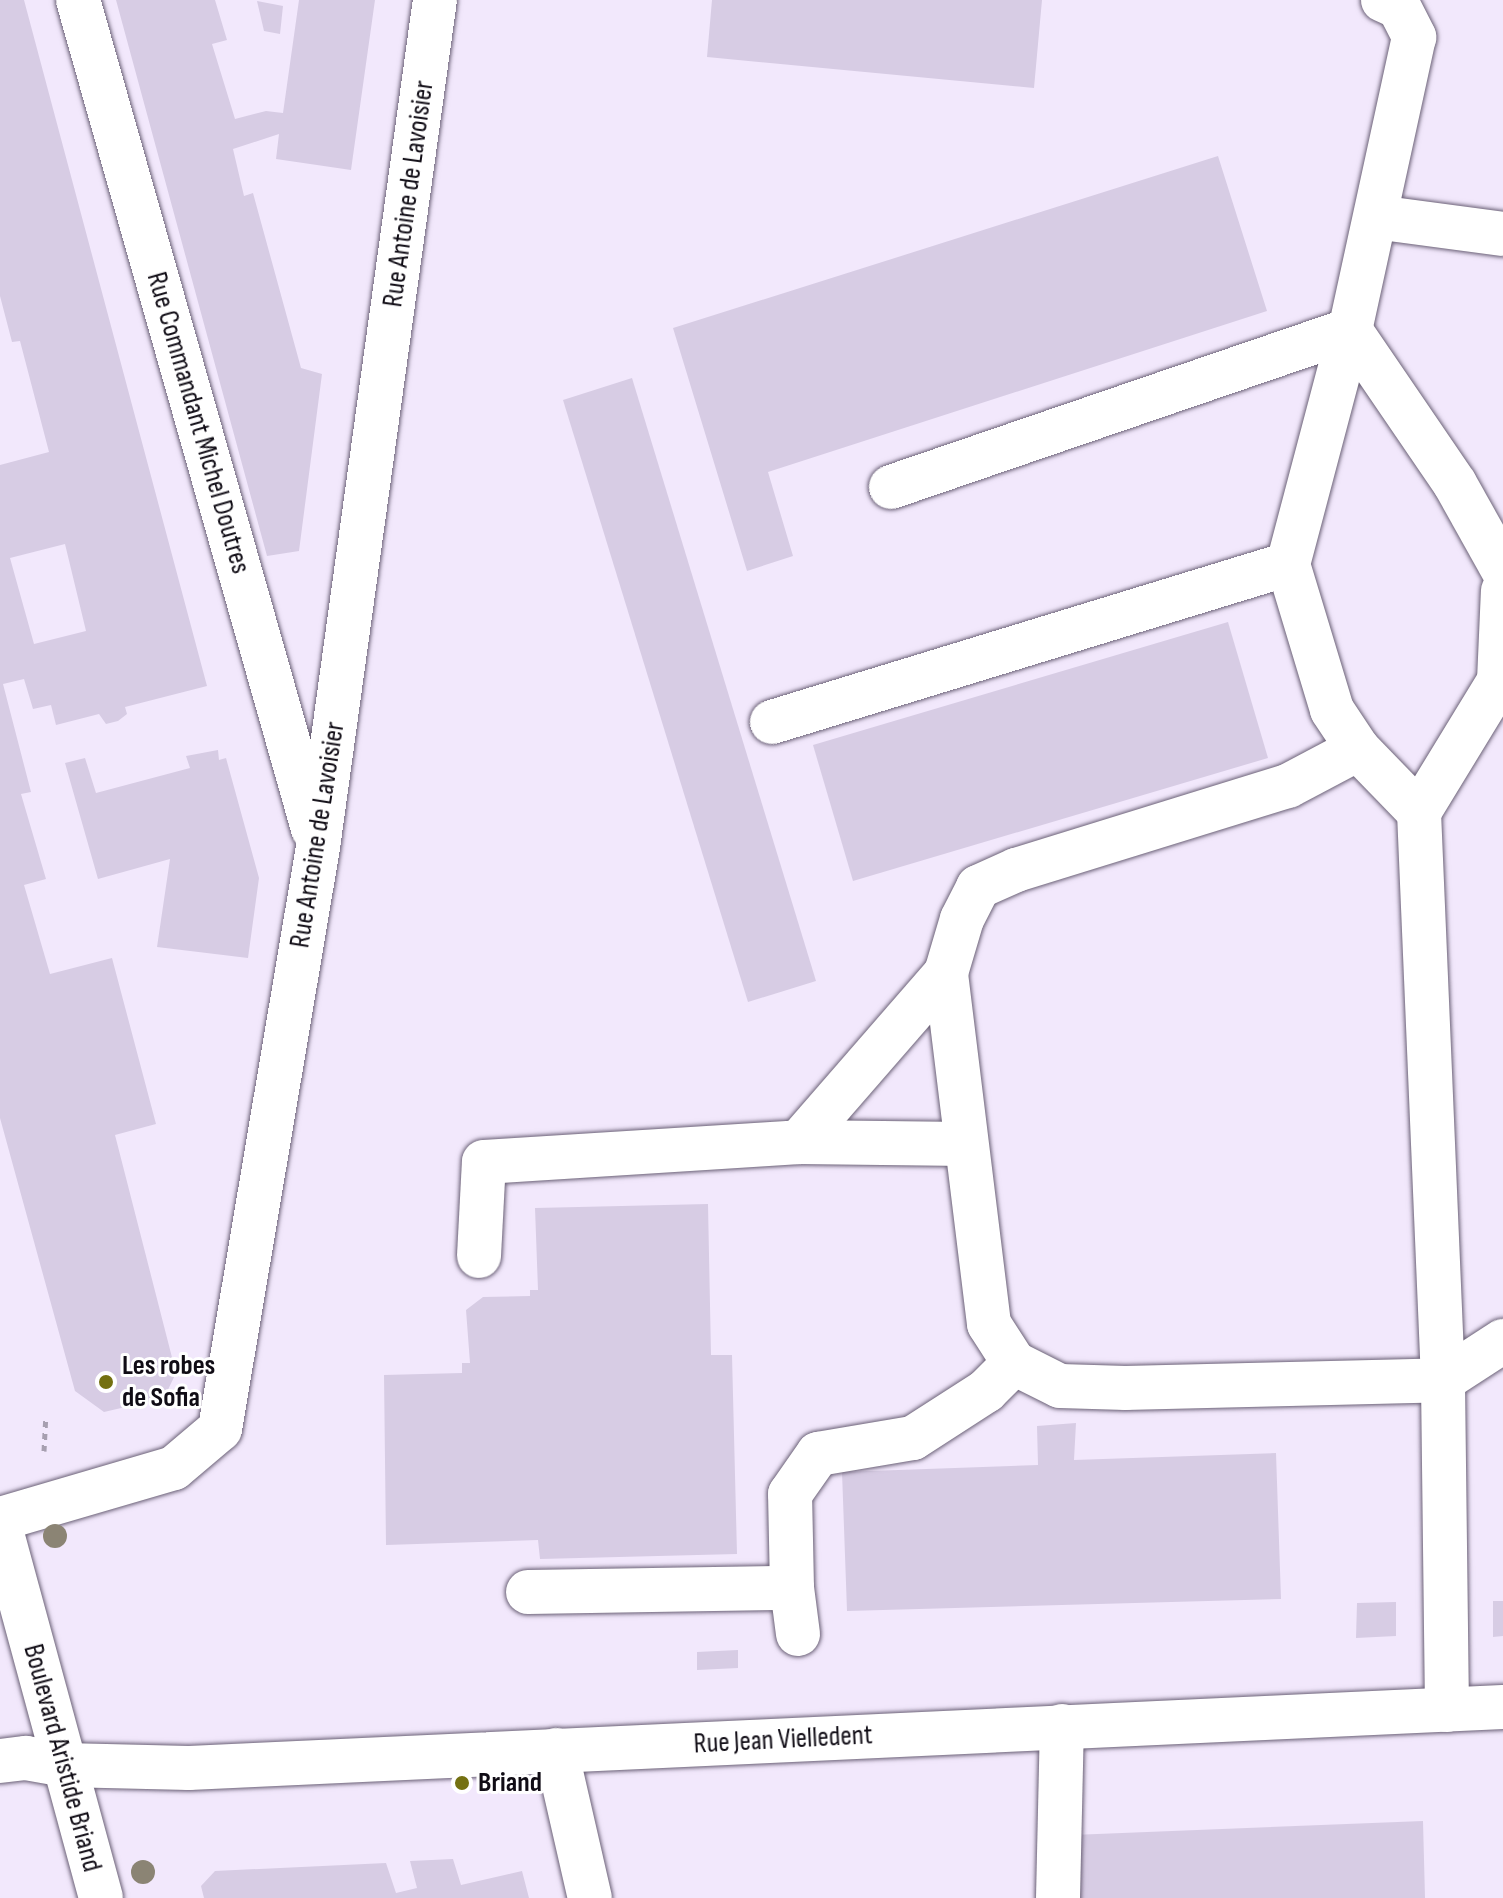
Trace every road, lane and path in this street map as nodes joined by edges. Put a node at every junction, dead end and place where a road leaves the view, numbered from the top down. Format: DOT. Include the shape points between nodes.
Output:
graph roads {
  1 [pos="78,0"];
  2 [pos="435,0"];
  3 [pos="1383,0"];
  4 [pos="1376,217"];
  5 [pos="1503,234"];
  6 [pos="1350,330"];
  7 [pos="891,487"];
  8 [pos="1288,564"];
  9 [pos="1503,570"];
  10 [pos="1503,591"];
  11 [pos="772,722"];
  12 [pos="1358,749"];
  13 [pos="1419,812"];
  14 [pos="318,847"];
  15 [pos="946,973"];
  16 [pos="799,1142"];
  17 [pos="966,1144"];
  18 [pos="479,1256"];
  19 [pos="1503,1341"];
  20 [pos="1014,1363"];
  21 [pos="1443,1380"];
  22 [pos="0,1519"];
  23 [pos="0,1526"];
  24 [pos="792,1588"];
  25 [pos="528,1592"];
  26 [pos="798,1634"];
  27 [pos="1503,1707"];
  28 [pos="1447,1710"];
  29 [pos="1062,1726"];
  30 [pos="556,1750"];
  31 [pos="0,1761"];
  32 [pos="64,1765"];
  33 [pos="101,1898"];
  34 [pos="590,1898"];
  35 [pos="1058,1898"];
  1 -- 14 [label="street, Rue Commandant Michel Doutres"];
  2 -- 14 [label="street, Rue Antoine de Lavoisier"];
  3 -- 4 [label="street" via="1399,7 1414,37"];
  4 -- 5 [label="street"];
  4 -- 6 [label="street"];
  6 -- 7 [label="street"];
  6 -- 8 [label="street"];
  6 -- 9 [label="street" via="1455,484"];
  8 -- 11 [label="street"];
  8 -- 12 [label="street" via="1332,710"];
  10 -- 13 [label="street" via="1499,681"];
  12 -- 13 [label="street"];
  12 -- 15 [label="street" via="1288,786 1016,870 978,887"];
  13 -- 21 [label="street"];
  14 -- 22 [label="street, Rue Antoine de Lavoisier" via="220,1429 174,1468"];
  15 -- 16 [label="street"];
  15 -- 17 [label="street"];
  16 -- 17 [label="street"];
  16 -- 18 [label="street" via="484,1162"];
  17 -- 20 [label="street" via="989,1324"];
  19 -- 21 [label="street"];
  20 -- 21 [label="street" via="1060,1386"];
  20 -- 24 [label="street" via="986,1391 913,1438 818,1454 790,1494"];
  21 -- 28 [label="street"];
  23 -- 32 [label="street, Boulevard Aristide Briand"];
  24 -- 25 [label="street"];
  24 -- 26 [label="street"];
  27 -- 28 [label="street, Rue Jean Vielledent"];
  28 -- 29 [label="street, Rue Jean Vielledent"];
  29 -- 30 [label="street, Rue Jean Vielledent"];
  29 -- 35 [label="street"];
  30 -- 32 [label="street, Rue Jean Vielledent" via="189,1768"];
  30 -- 34 [label="street"];
  31 -- 32 [label="street, Rue Jean Vielledent" via="26,1758"];
  32 -- 33 [label="street, Boulevard Aristide Briand"];
}
